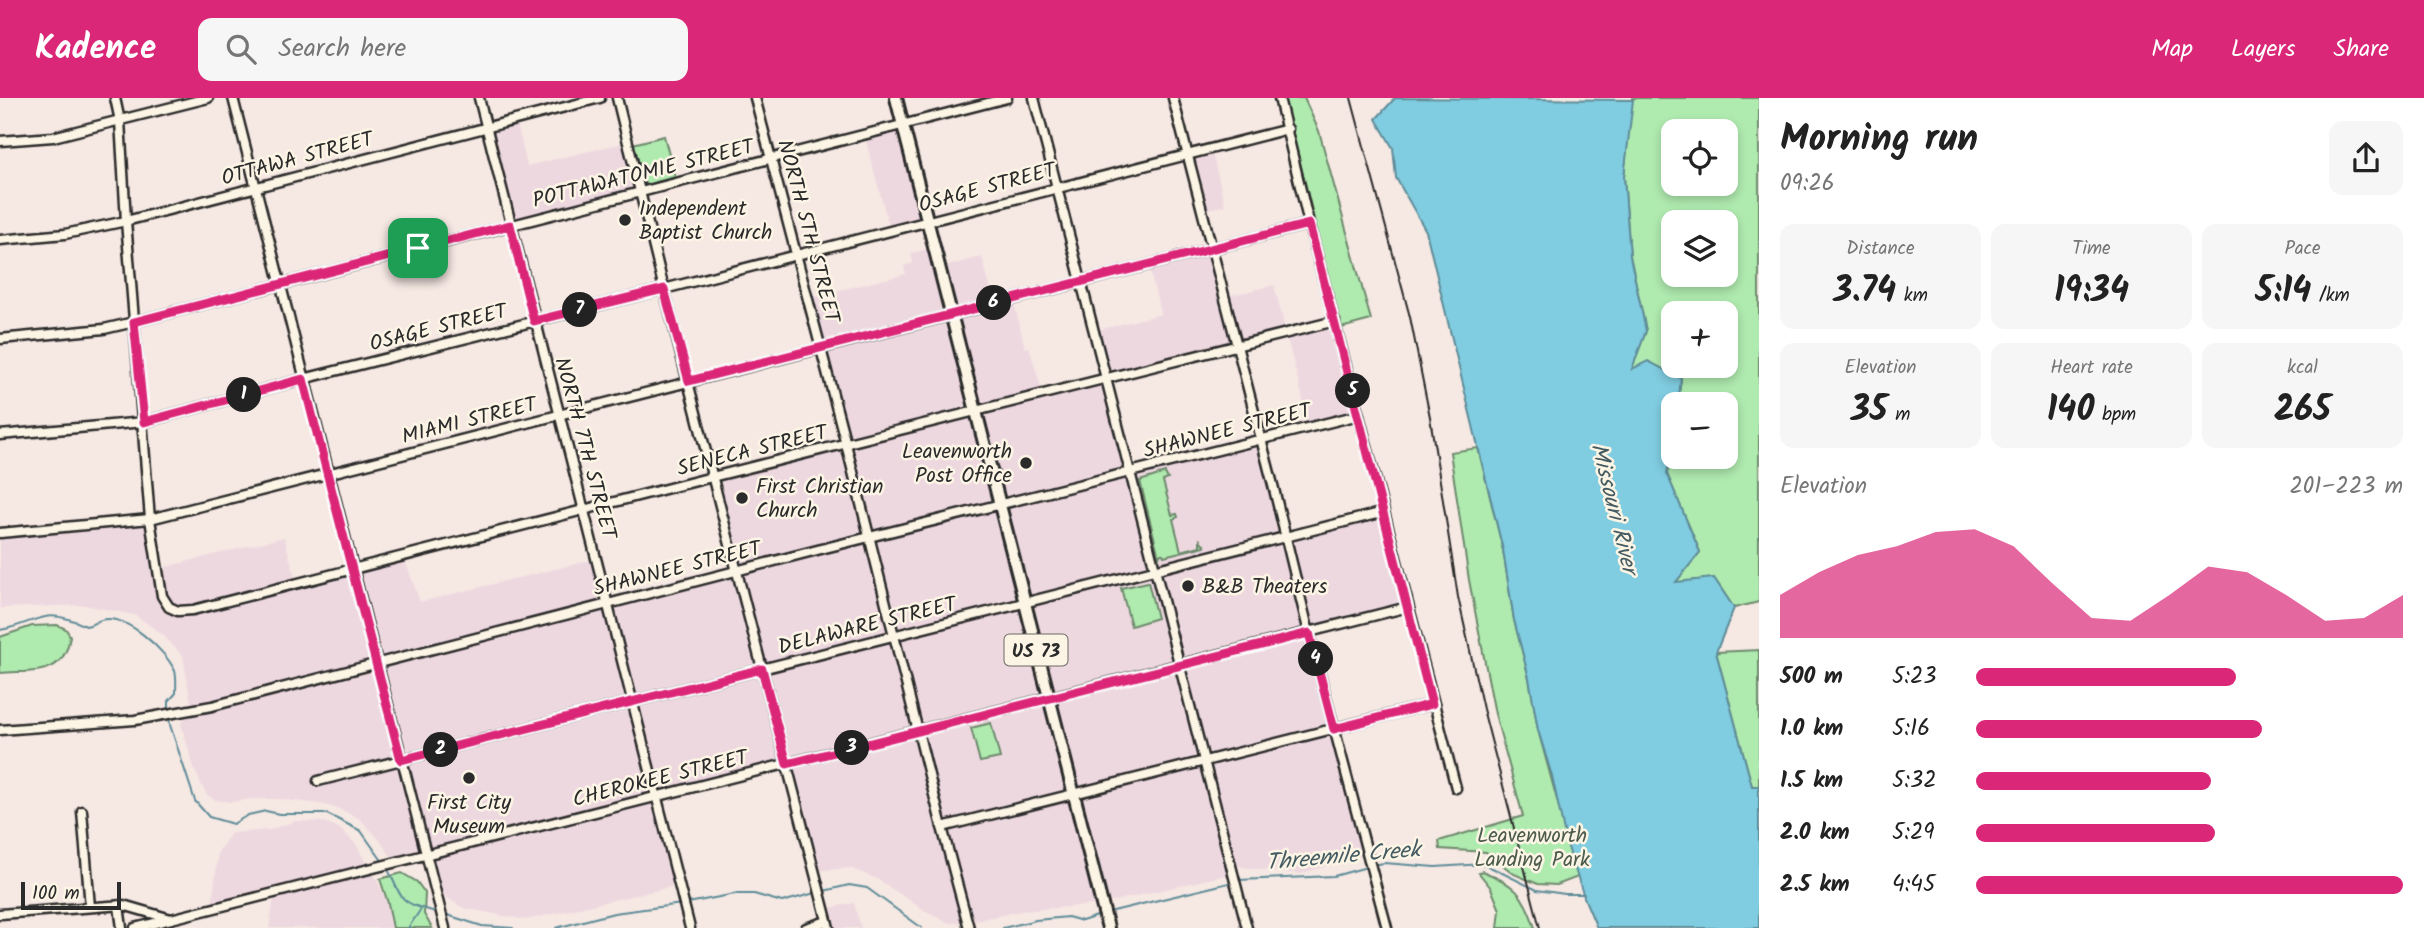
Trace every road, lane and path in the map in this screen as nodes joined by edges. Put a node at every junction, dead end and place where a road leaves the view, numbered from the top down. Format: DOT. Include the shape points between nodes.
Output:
graph roads {
  1 [pos="115,98"];
  2 [pos="208,98"];
  3 [pos="233,98"];
  4 [pos="479,98"];
  5 [pos="600,98"];
  6 [pos="617,98"];
  7 [pos="755,98"];
  8 [pos="896,98"];
  9 [pos="1007,98"];
  10 [pos="1034,98"];
  11 [pos="1173,98"];
  12 [pos="1279,98"];
  13 [pos="120,121"];
  14 [pos="902,125"];
  15 [pos="486,127"];
  16 [pos="1288,129"];
  17 [pos="0,141"];
  18 [pos="1187,154"];
  19 [pos="771,158"];
  20 [pos="1057,186"];
  21 [pos="254,188"];
  22 [pos="639,192"];
  23 [pos="926,221"];
  24 [pos="126,222"];
  25 [pos="1309,224"];
  26 [pos="510,225"];
  27 [pos="0,240"];
  28 [pos="1211,248"];
  29 [pos="796,254"];
  30 [pos="1081,281"];
  31 [pos="279,284"];
  32 [pos="664,289"];
  33 [pos="951,314"];
  34 [pos="534,321"];
  35 [pos="1335,321"];
  36 [pos="134,322"];
  37 [pos="0,339"];
  38 [pos="1237,346"];
  39 [pos="821,347"];
  40 [pos="303,379"];
  41 [pos="1106,380"];
  42 [pos="689,381"];
  43 [pos="975,411"];
  44 [pos="559,415"];
  45 [pos="1359,415"];
  46 [pos="144,422"];
  47 [pos="0,435"];
  48 [pos="1261,439"];
  49 [pos="846,444"];
  50 [pos="329,473"];
  51 [pos="1130,474"];
  52 [pos="712,477"];
  53 [pos="999,505"];
  54 [pos="584,510"];
  55 [pos="1384,512"];
  56 [pos="150,519"];
  57 [pos="0,533"];
  58 [pos="870,536"];
  59 [pos="1285,537"];
  60 [pos="353,569"];
  61 [pos="1155,570"];
  62 [pos="737,571"];
  63 [pos="1025,603"];
  64 [pos="608,604"];
  65 [pos="1408,607"];
  66 [pos="1309,633"];
  67 [pos="895,637"];
  68 [pos="376,663"];
  69 [pos="1181,666"];
  70 [pos="762,669"];
  71 [pos="1048,698"];
  72 [pos="632,702"];
  73 [pos="1432,704"];
  74 [pos="1334,729"];
  75 [pos="0,730"];
  76 [pos="918,731"];
  77 [pos="401,760"];
  78 [pos="1205,762"];
  79 [pos="787,764"];
  80 [pos="318,781"];
  81 [pos="1456,788"];
  82 [pos="1073,795"];
  83 [pos="656,797"];
  84 [pos="82,811"];
  85 [pos="942,827"];
  86 [pos="425,855"];
  87 [pos="90,906"];
  88 [pos="119,906"];
  89 [pos="0,914"];
  90 [pos="171,919"];
  91 [pos="828,924"];
  92 [pos="689,925"];
  93 [pos="969,925"];
  94 [pos="122,928"];
  95 [pos="135,928"];
  96 [pos="445,928"];
  97 [pos="806,928"];
  98 [pos="1108,928"];
  99 [pos="1247,928"];
  100 [pos="1387,928"];
  1 -- 13 [label="street"];
  2 -- 13 [label="street"];
  3 -- 21 [label="street"];
  4 -- 15 [label="street, NORTH 7TH STREET"];
  5 -- 15 [label="street, OTTAWA STREET"];
  6 -- 22 [label="street"];
  7 -- 19 [label="street, NORTH 5TH STREET"];
  8 -- 14 [label="highway, US 73"];
  9 -- 14 [label="street, POTTAWATOMIE STREET"];
  10 -- 20 [label="street"];
  11 -- 18 [label="street"];
  12 -- 16 [label="street"];
  13 -- 17 [label="street" via="53,137"];
  13 -- 24 [label="street"];
  14 -- 19 [label="street, POTTAWATOMIE STREET"];
  14 -- 23 [label="highway, US 73"];
  15 -- 21 [label="street, OTTAWA STREET"];
  15 -- 26 [label="street, NORTH 7TH STREET"];
  16 -- 18 [label="street, OSAGE STREET"];
  16 -- 25 [label="street"];
  18 -- 20 [label="street, OSAGE STREET"];
  18 -- 28 [label="street"];
  19 -- 22 [label="street, POTTAWATOMIE STREET"];
  19 -- 29 [label="street, NORTH 5TH STREET"];
  20 -- 23 [label="street, OSAGE STREET"];
  20 -- 30 [label="street"];
  21 -- 24 [label="street, OTTAWA STREET"];
  21 -- 31 [label="street"];
  22 -- 26 [label="street, POTTAWATOMIE STREET"];
  22 -- 32 [label="street"];
  23 -- 29 [label="street, OSAGE STREET"];
  23 -- 33 [label="highway, US 73"];
  24 -- 27 [label="street, OTTAWA STREET"];
  24 -- 36 [label="street"];
  25 -- 28 [label="street, MIAMI STREET"];
  25 -- 35 [label="street"];
  26 -- 31 [label="street, POTTAWATOMIE STREET"];
  26 -- 34 [label="street, NORTH 7TH STREET"];
  28 -- 30 [label="street, MIAMI STREET"];
  28 -- 38 [label="street"];
  29 -- 32 [label="street, OSAGE STREET"];
  29 -- 39 [label="street, NORTH 5TH STREET"];
  30 -- 33 [label="street, MIAMI STREET"];
  30 -- 41 [label="street"];
  31 -- 36 [label="street, POTTAWATOMIE STREET"];
  31 -- 40 [label="street"];
  32 -- 34 [label="street, OSAGE STREET"];
  32 -- 42 [label="street"];
  33 -- 39 [label="street, MIAMI STREET"];
  33 -- 43 [label="highway, US 73"];
  34 -- 40 [label="street, OSAGE STREET"];
  34 -- 44 [label="street, NORTH 7TH STREET"];
  35 -- 38 [label="street, SENECA STREET"];
  35 -- 45 [label="street"];
  36 -- 37 [label="street, POTTAWATOMIE STREET"];
  36 -- 46 [label="street"];
  38 -- 41 [label="street, SENECA STREET"];
  38 -- 48 [label="street"];
  39 -- 42 [label="street, MIAMI STREET"];
  39 -- 49 [label="street, NORTH 5TH STREET"];
  40 -- 46 [label="street, OSAGE STREET"];
  40 -- 50 [label="street"];
  41 -- 43 [label="street, SENECA STREET"];
  41 -- 51 [label="street"];
  42 -- 44 [label="street, MIAMI STREET"];
  42 -- 52 [label="street"];
  43 -- 49 [label="street, SENECA STREET"];
  43 -- 53 [label="highway, US 73"];
  44 -- 50 [label="street, MIAMI STREET"];
  44 -- 54 [label="street, NORTH 7TH STREET"];
  45 -- 48 [label="street, SHAWNEE STREET"];
  45 -- 55 [label="street"];
  46 -- 47 [label="street, OSAGE STREET"];
  46 -- 56 [label="street"];
  48 -- 51 [label="street, SHAWNEE STREET"];
  48 -- 59 [label="street"];
  49 -- 52 [label="street, SENECA STREET"];
  49 -- 58 [label="street, NORTH 5TH STREET"];
  50 -- 56 [label="street, MIAMI STREET"];
  50 -- 60 [label="street"];
  51 -- 53 [label="street, SHAWNEE STREET"];
  51 -- 61 [label="street"];
  52 -- 54 [label="street, SENECA STREET"];
  52 -- 62 [label="street"];
  53 -- 58 [label="street, SHAWNEE STREET"];
  53 -- 63 [label="highway, US 73"];
  54 -- 60 [label="street, SENECA STREET"];
  54 -- 64 [label="street, NORTH 7TH STREET"];
  55 -- 59 [label="street, DELAWARE STREET"];
  55 -- 65 [label="street"];
  56 -- 57 [label="street, MIAMI STREET"];
  56 -- 60 [label="street, SENECA STREET" via="162,596 178,611"];
  58 -- 62 [label="street, SHAWNEE STREET"];
  58 -- 67 [label="street, NORTH 5TH STREET"];
  59 -- 61 [label="street, DELAWARE STREET"];
  59 -- 66 [label="street"];
  60 -- 68 [label="street"];
  61 -- 63 [label="street, DELAWARE STREET"];
  61 -- 69 [label="street"];
  62 -- 64 [label="street, SHAWNEE STREET"];
  62 -- 70 [label="street"];
  63 -- 67 [label="street, DELAWARE STREET"];
  63 -- 71 [label="highway, US 73"];
  64 -- 68 [label="street, SHAWNEE STREET"];
  64 -- 72 [label="street, NORTH 7TH STREET"];
  65 -- 66 [label="street, CHEROKEE STREET"];
  65 -- 73 [label="street"];
  66 -- 69 [label="street, CHEROKEE STREET"];
  66 -- 74 [label="street"];
  67 -- 70 [label="street, DELAWARE STREET"];
  67 -- 76 [label="street, NORTH 5TH STREET"];
  68 -- 75 [label="street, SHAWNEE STREET" via="149,718"];
  68 -- 77 [label="street"];
  69 -- 71 [label="street, CHEROKEE STREET"];
  69 -- 78 [label="street"];
  70 -- 72 [label="street, DELAWARE STREET"];
  70 -- 79 [label="street"];
  71 -- 76 [label="street, CHEROKEE STREET"];
  71 -- 82 [label="highway, US 73"];
  72 -- 77 [label="street, DELAWARE STREET"];
  72 -- 83 [label="street, NORTH 7TH STREET"];
  73 -- 74 [label="street"];
  73 -- 81 [label="street"];
  74 -- 78 [label="street"];
  74 -- 100 [label="street"];
  76 -- 79 [label="street, CHEROKEE STREET"];
  76 -- 85 [label="street, NORTH 5TH STREET"];
  77 -- 80 [label="street, DELAWARE STREET"];
  77 -- 86 [label="street"];
  78 -- 82 [label="street"];
  78 -- 99 [label="street"];
  79 -- 83 [label="street, CHEROKEE STREET"];
  79 -- 91 [label="street"];
  82 -- 85 [label="street"];
  82 -- 98 [label="highway, US 73"];
  83 -- 86 [label="street, CHEROKEE STREET"];
  83 -- 92 [label="street, NORTH 7TH STREET"];
  84 -- 87 [label="street"];
  85 -- 93 [label="street, NORTH 5TH STREET"];
  86 -- 90 [label="street, CHEROKEE STREET"];
  86 -- 96 [label="street"];
  87 -- 88 [label="street"];
  87 -- 89 [label="street"];
  88 -- 90 [label="street"];
  88 -- 94 [label="street"];
  90 -- 95 [label="street, CHEROKEE STREET"];
  91 -- 97 [label="street"];
}
